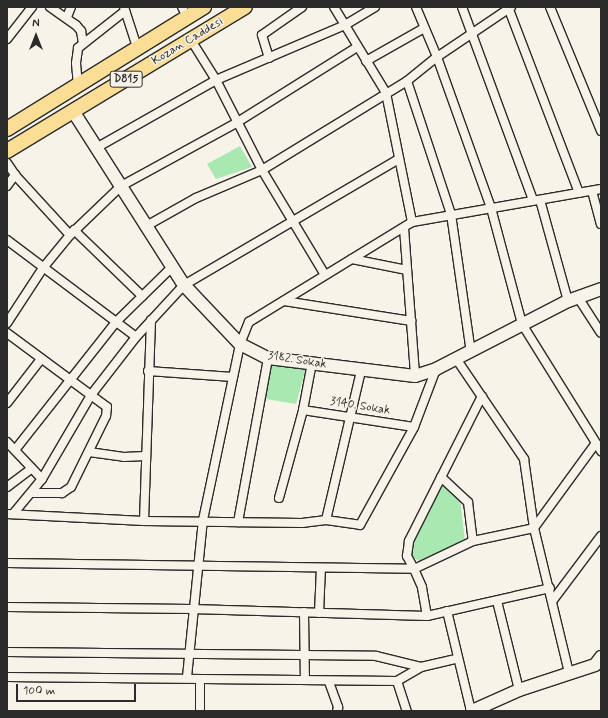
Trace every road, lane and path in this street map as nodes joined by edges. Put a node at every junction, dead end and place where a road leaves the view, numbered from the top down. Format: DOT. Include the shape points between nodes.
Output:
graph roads {
  1 [pos="32,7"];
  2 [pos="50,7"];
  3 [pos="71,7"];
  4 [pos="204,7"];
  5 [pos="245,7"];
  6 [pos="302,7"];
  7 [pos="334,7"];
  8 [pos="375,7"];
  9 [pos="416,7"];
  10 [pos="462,7"];
  11 [pos="509,7"];
  12 [pos="550,7"];
  13 [pos="124,9"];
  14 [pos="184,12"];
  15 [pos="67,17"];
  16 [pos="345,25"];
  17 [pos="424,28"];
  18 [pos="472,32"];
  19 [pos="7,39"];
  20 [pos="191,40"];
  21 [pos="83,44"];
  22 [pos="137,47"];
  23 [pos="357,48"];
  24 [pos="437,57"];
  25 [pos="269,58"];
  26 [pos="366,61"];
  27 [pos="216,80"];
  28 [pos="408,81"];
  29 [pos="78,86"];
  30 [pos="386,93"];
  31 [pos="73,111"];
  32 [pos="599,122"];
  33 [pos="236,123"];
  34 [pos="7,129"];
  35 [pos="601,131"];
  36 [pos="96,148"];
  37 [pos="7,151"];
  38 [pos="399,159"];
  39 [pos="7,163"];
  40 [pos="262,170"];
  41 [pos="15,175"];
  42 [pos="7,186"];
  43 [pos="121,186"];
  44 [pos="601,189"];
  45 [pos="592,191"];
  46 [pos="579,193"];
  47 [pos="536,200"];
  48 [pos="491,208"];
  49 [pos="451,214"];
  50 [pos="292,220"];
  51 [pos="412,222"];
  52 [pos="601,224"];
  53 [pos="148,225"];
  54 [pos="404,228"];
  55 [pos="72,233"];
  56 [pos="7,240"];
  57 [pos="352,259"];
  58 [pos="172,267"];
  59 [pos="43,268"];
  60 [pos="408,270"];
  61 [pos="325,275"];
  62 [pos="184,285"];
  63 [pos="601,289"];
  64 [pos="142,296"];
  65 [pos="574,300"];
  66 [pos="284,301"];
  67 [pos="151,320"];
  68 [pos="411,321"];
  69 [pos="116,322"];
  70 [pos="7,323"];
  71 [pos="522,324"];
  72 [pos="7,333"];
  73 [pos="601,333"];
  74 [pos="136,337"];
  75 [pos="240,344"];
  76 [pos="471,352"];
  77 [pos="268,358"];
  78 [pos="41,359"];
  79 [pos="457,360"];
  80 [pos="312,363"];
  81 [pos="436,369"];
  82 [pos="148,371"];
  83 [pos="361,371"];
  84 [pos="415,376"];
  85 [pos="233,377"];
  86 [pos="70,380"];
  87 [pos="91,395"];
  88 [pos="482,396"];
  89 [pos="7,403"];
  90 [pos="303,410"];
  91 [pos="350,419"];
  92 [pos="414,427"];
  93 [pos="7,442"];
  94 [pos="596,443"];
  95 [pos="15,450"];
  96 [pos="601,451"];
  97 [pos="89,452"];
  98 [pos="145,456"];
  99 [pos="32,468"];
  100 [pos="441,477"];
  101 [pos="42,479"];
  102 [pos="7,487"];
  103 [pos="32,493"];
  104 [pos="279,498"];
  105 [pos="10,514"];
  106 [pos="203,520"];
  107 [pos="326,520"];
  108 [pos="144,521"];
  109 [pos="238,522"];
  110 [pos="534,528"];
  111 [pos="601,536"];
  112 [pos="473,541"];
  113 [pos="7,563"];
  114 [pos="197,566"];
  115 [pos="321,568"];
  116 [pos="414,569"];
  117 [pos="550,588"];
  118 [pos="553,600"];
  119 [pos="498,601"];
  120 [pos="7,607"];
  121 [pos="192,608"];
  122 [pos="447,611"];
  123 [pos="304,612"];
  124 [pos="318,613"];
  125 [pos="427,616"];
  126 [pos="7,652"];
  127 [pos="188,654"];
  128 [pos="305,655"];
  129 [pos="457,660"];
  130 [pos="599,663"];
  131 [pos="421,667"];
  132 [pos="569,673"];
  133 [pos="7,677"];
  134 [pos="187,677"];
  135 [pos="200,679"];
  136 [pos="305,680"];
  137 [pos="328,682"];
  138 [pos="397,682"];
  139 [pos="519,690"];
  140 [pos="200,711"];
  141 [pos="336,711"];
  142 [pos="407,711"];
  143 [pos="471,711"];
  1 -- 19 [label="street"];
  2 -- 15 [label="street"];
  3 -- 15 [label="street"];
  4 -- 14 [label="highway, Kozan Caddesi / D815"];
  5 -- 20 [label="highway, Kozan Caddesi / D815"];
  6 -- 25 [label="street" via="262,35"];
  7 -- 16 [label="street"];
  8 -- 16 [label="street"];
  9 -- 17 [label="street"];
  10 -- 18 [label="street"];
  11 -- 18 [label="street"];
  11 -- 46 [label="street"];
  12 -- 32 [label="street"];
  13 -- 21 [label="street"];
  13 -- 22 [label="street"];
  14 -- 22 [label="highway, Kozan Caddesi / D815"];
  15 -- 21 [label="street" via="81,31"];
  16 -- 23 [label="street"];
  16 -- 25 [label="street"];
  17 -- 24 [label="street"];
  17 -- 26 [label="street"];
  18 -- 24 [label="street"];
  18 -- 47 [label="street"];
  20 -- 27 [label="street"];
  20 -- 31 [label="highway, Kozan Caddesi / D815"];
  21 -- 29 [label="street" via="77,52"];
  22 -- 29 [label="highway, Kozan Caddesi / D815"];
  23 -- 26 [label="street"];
  23 -- 33 [label="street"];
  24 -- 28 [label="street"];
  24 -- 48 [label="street"];
  25 -- 27 [label="street"];
  26 -- 30 [label="street"];
  27 -- 33 [label="street"];
  27 -- 36 [label="street"];
  28 -- 30 [label="street"];
  28 -- 49 [label="street"];
  29 -- 34 [label="highway, Kozan Caddesi / D815"];
  30 -- 38 [label="street"];
  30 -- 40 [label="street"];
  31 -- 36 [label="main road, 3182. Sokak"];
  31 -- 37 [label="highway, Kozan Caddesi / D815"];
  32 -- 35 [label="street"];
  33 -- 40 [label="street"];
  33 -- 43 [label="street"];
  36 -- 43 [label="main road, 3182. Sokak"];
  38 -- 50 [label="street"];
  38 -- 51 [label="street"];
  39 -- 41 [label="street"];
  40 -- 50 [label="street"];
  40 -- 53 [label="street" via="196,198"];
  41 -- 42 [label="street"];
  41 -- 55 [label="street"];
  43 -- 53 [label="main road, 3182. Sokak"];
  43 -- 55 [label="street"];
  44 -- 45 [label="street"];
  45 -- 46 [label="street"];
  45 -- 52 [label="street"];
  46 -- 47 [label="street"];
  47 -- 48 [label="street"];
  47 -- 65 [label="street"];
  48 -- 49 [label="street"];
  48 -- 71 [label="street"];
  49 -- 51 [label="street"];
  49 -- 76 [label="street"];
  50 -- 61 [label="street"];
  50 -- 62 [label="street"];
  51 -- 54 [label="street"];
  53 -- 58 [label="main road, 3182. Sokak"];
  54 -- 57 [label="street"];
  54 -- 60 [label="street"];
  55 -- 59 [label="street"];
  55 -- 64 [label="street"];
  56 -- 59 [label="street"];
  57 -- 60 [label="street"];
  57 -- 61 [label="street"];
  58 -- 62 [label="main road, 3182. Sokak"];
  58 -- 64 [label="street"];
  59 -- 69 [label="street"];
  59 -- 70 [label="street"];
  60 -- 68 [label="street"];
  61 -- 66 [label="street"];
  62 -- 67 [label="street"];
  62 -- 75 [label="main road, 3182. Sokak"];
  63 -- 65 [label="main road, 3182. Sokak"];
  64 -- 69 [label="street"];
  65 -- 71 [label="main road, 3182. Sokak"];
  65 -- 73 [label="street"];
  66 -- 68 [label="street"];
  66 -- 75 [label="street" via="249,322"];
  67 -- 74 [label="street"];
  67 -- 82 [label="street"];
  68 -- 84 [label="street"];
  69 -- 74 [label="street"];
  69 -- 86 [label="street"];
  71 -- 76 [label="main road, 3182. Sokak"];
  71 -- 94 [label="street"];
  72 -- 78 [label="street"];
  74 -- 87 [label="street"];
  75 -- 77 [label="main road, 3182. Sokak"];
  75 -- 85 [label="street"];
  76 -- 79 [label="main road, 3182. Sokak"];
  77 -- 80 [label="main road, 3182. Sokak"];
  77 -- 109 [label="street"];
  78 -- 86 [label="street"];
  78 -- 89 [label="street"];
  79 -- 81 [label="main road, 3182. Sokak"];
  79 -- 88 [label="street"];
  80 -- 83 [label="main road, 3182. Sokak"];
  80 -- 90 [label="street"];
  81 -- 84 [label="main road, 3182. Sokak"];
  81 -- 92 [label="street"];
  82 -- 85 [label="street"];
  82 -- 98 [label="street"];
  83 -- 84 [label="main road, 3182. Sokak"];
  83 -- 91 [label="street"];
  85 -- 106 [label="street"];
  86 -- 87 [label="street"];
  86 -- 95 [label="street"];
  87 -- 97 [label="street" via="106,407 106,416"];
  87 -- 101 [label="street"];
  88 -- 100 [label="street"];
  88 -- 110 [label="street" via="524,459"];
  90 -- 91 [label="street, 3140. Sokak"];
  90 -- 104 [label="street"];
  91 -- 92 [label="street, 3140. Sokak"];
  91 -- 107 [label="street"];
  92 -- 107 [label="street" via="360,525"];
  93 -- 95 [label="street"];
  94 -- 96 [label="street"];
  94 -- 110 [label="street"];
  95 -- 99 [label="street"];
  97 -- 98 [label="street" via="116,456"];
  97 -- 103 [label="street" via="71,487 62,493"];
  98 -- 108 [label="street"];
  99 -- 101 [label="street"];
  99 -- 102 [label="street"];
  100 -- 112 [label="street" via="468,502"];
  100 -- 116 [label="street" via="410,541 407,556"];
  101 -- 103 [label="street"];
  103 -- 105 [label="street"];
  105 -- 108 [label="street"];
  106 -- 108 [label="street"];
  106 -- 109 [label="street"];
  106 -- 114 [label="street"];
  107 -- 109 [label="street" via="302,523"];
  110 -- 112 [label="street"];
  110 -- 117 [label="street"];
  111 -- 118 [label="street"];
  112 -- 116 [label="street"];
  113 -- 114 [label="street"];
  114 -- 115 [label="street"];
  114 -- 121 [label="street"];
  115 -- 116 [label="street"];
  115 -- 124 [label="street"];
  116 -- 125 [label="street" via="422,587"];
  117 -- 118 [label="street"];
  117 -- 119 [label="street"];
  118 -- 132 [label="street"];
  119 -- 122 [label="street"];
  119 -- 139 [label="street"];
  120 -- 121 [label="street"];
  121 -- 123 [label="street"];
  121 -- 127 [label="street"];
  122 -- 125 [label="street"];
  122 -- 129 [label="street"];
  123 -- 124 [label="street"];
  123 -- 128 [label="street"];
  124 -- 125 [label="street"];
  126 -- 127 [label="street"];
  127 -- 128 [label="street"];
  127 -- 134 [label="street"];
  128 -- 131 [label="street" via="376,656"];
  128 -- 136 [label="street"];
  129 -- 131 [label="street"];
  129 -- 143 [label="street"];
  130 -- 132 [label="main road"];
  131 -- 138 [label="street"];
  132 -- 139 [label="main road"];
  133 -- 134 [label="street"];
  134 -- 135 [label="street"];
  135 -- 136 [label="street"];
  135 -- 140 [label="street"];
  136 -- 137 [label="street"];
  137 -- 138 [label="street"];
  137 -- 141 [label="street" via="338,707"];
  138 -- 142 [label="street"];
  139 -- 143 [label="main road"];
}
